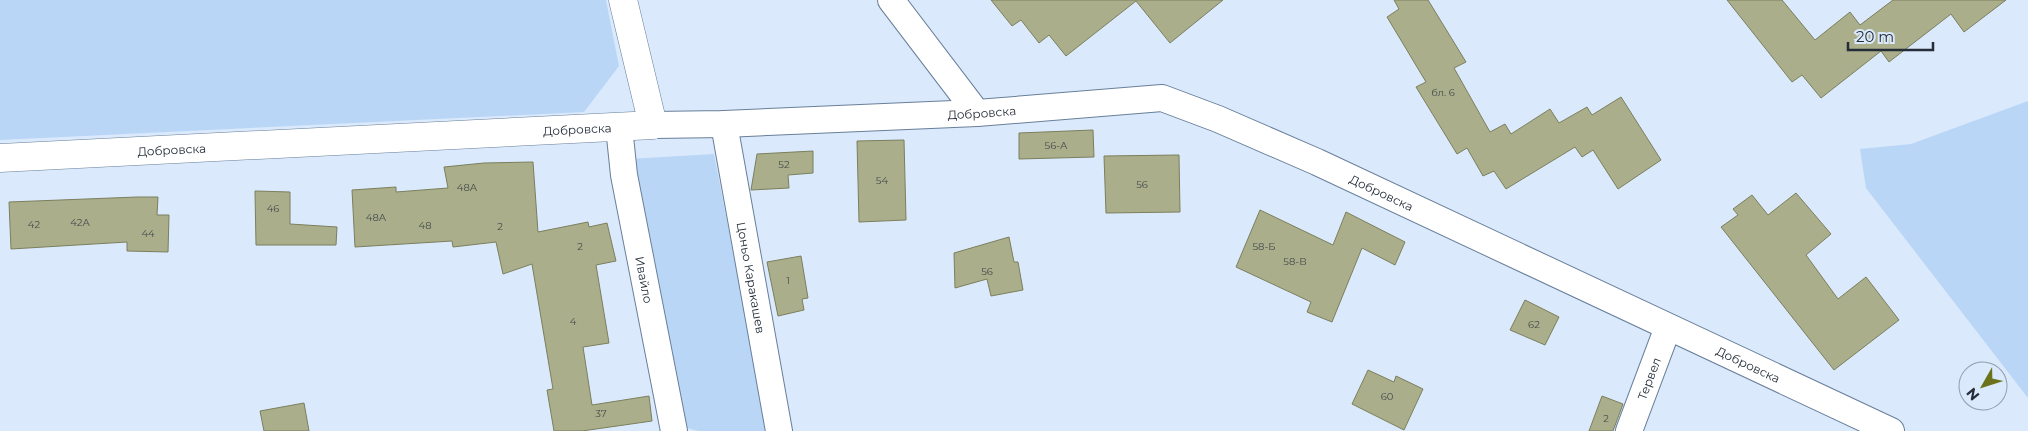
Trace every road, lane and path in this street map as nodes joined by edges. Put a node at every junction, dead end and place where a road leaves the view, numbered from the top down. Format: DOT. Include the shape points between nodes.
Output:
graph roads {
  1 [pos="623,0"];
  2 [pos="891,0"];
  3 [pos="977,112"];
  4 [pos="724,124"];
  5 [pos="652,125"];
  6 [pos="620,126"];
  7 [pos="0,158"];
  8 [pos="1668,327"];
  9 [pos="674,431"];
  10 [pos="779,431"];
  11 [pos="1629,431"];
  12 [pos="1891,431"];
  1 -- 5 [label="street"];
  2 -- 3 [label="street"];
  3 -- 4 [label="street, Добровска"];
  3 -- 8 [label="street, Добровска" via="1162,98 1318,162"];
  4 -- 5 [label="street, Добровска"];
  4 -- 10 [label="street, Цоньо Каракашев"];
  5 -- 6 [label="street, Добровска"];
  6 -- 7 [label="street, Добровска"];
  6 -- 9 [label="street, Ивайло" via="624,175"];
  8 -- 11 [label="street, Тервел"];
  8 -- 12 [label="street, Добровска"];
}
